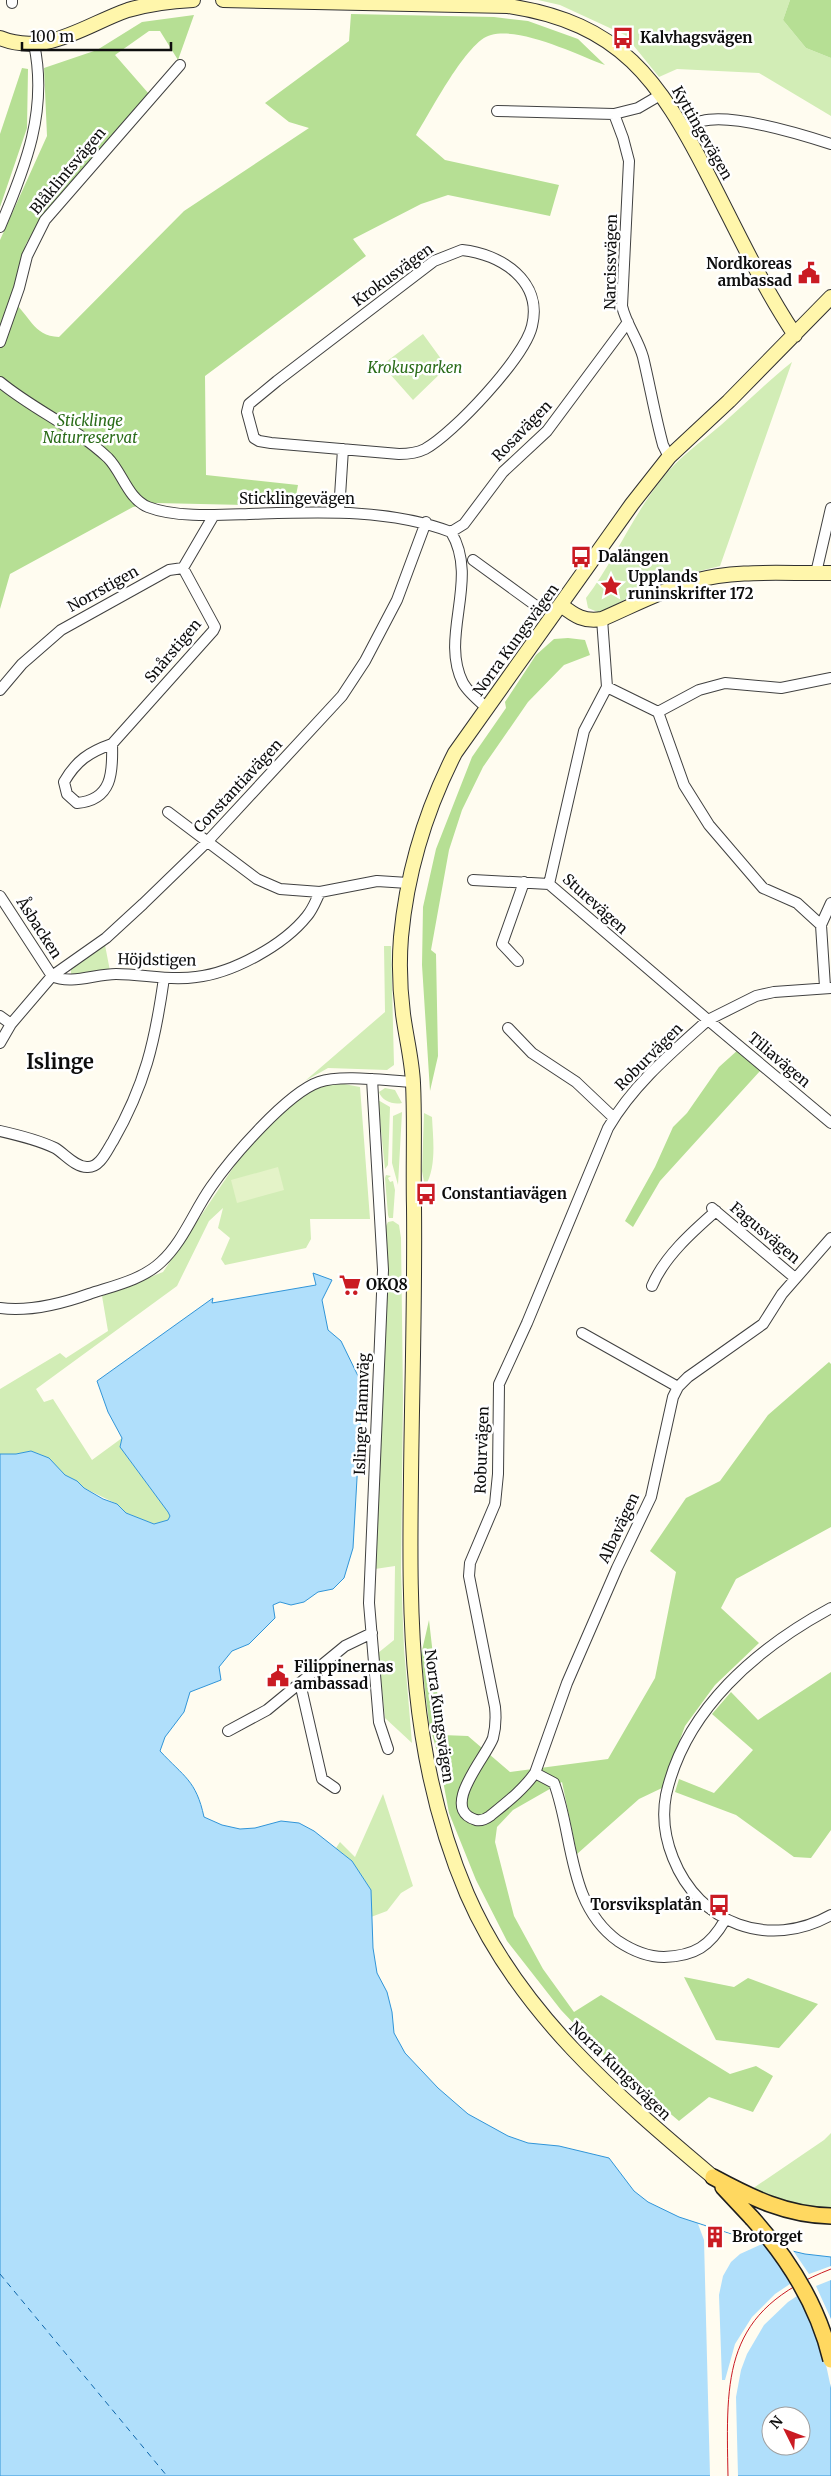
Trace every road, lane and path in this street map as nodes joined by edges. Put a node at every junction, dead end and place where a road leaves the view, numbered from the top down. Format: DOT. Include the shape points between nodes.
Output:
graph roads {
  1 [pos="193,0"];
  2 [pos="223,0"];
  3 [pos="0,38"];
  4 [pos="34,44"];
  5 [pos="180,65"];
  6 [pos="662,94"];
  7 [pos="497,111"];
  8 [pos="614,114"];
  9 [pos="684,128"];
  10 [pos="831,144"];
  11 [pos="0,226"];
  12 [pos="831,297"];
  13 [pos="628,322"];
  14 [pos="795,335"];
  15 [pos="0,342"];
  16 [pos="0,382"];
  17 [pos="343,449"];
  18 [pos="669,456"];
  19 [pos="831,508"];
  20 [pos="339,512"];
  21 [pos="214,515"];
  22 [pos="426,522"];
  23 [pos="451,532"];
  24 [pos="472,560"];
  25 [pos="183,568"];
  26 [pos="816,573"];
  27 [pos="831,573"];
  28 [pos="561,605"];
  29 [pos="539,608"];
  30 [pos="602,619"];
  31 [pos="831,678"];
  32 [pos="607,687"];
  33 [pos="0,690"];
  34 [pos="487,708"];
  35 [pos="658,712"];
  36 [pos="112,744"];
  37 [pos="168,812"];
  38 [pos="207,842"];
  39 [pos="473,880"];
  40 [pos="524,882"];
  41 [pos="408,883"];
  42 [pos="549,884"];
  43 [pos="320,892"];
  44 [pos="0,896"];
  45 [pos="831,903"];
  46 [pos="821,925"];
  47 [pos="518,961"];
  48 [pos="52,976"];
  49 [pos="164,978"];
  50 [pos="828,987"];
  51 [pos="0,1016"];
  52 [pos="708,1020"];
  53 [pos="11,1024"];
  54 [pos="508,1028"];
  55 [pos="0,1043"];
  56 [pos="372,1079"];
  57 [pos="413,1082"];
  58 [pos="614,1118"];
  59 [pos="831,1123"];
  60 [pos="0,1130"];
  61 [pos="831,1238"];
  62 [pos="795,1278"];
  63 [pos="652,1286"];
  64 [pos="0,1308"];
  65 [pos="582,1333"];
  66 [pos="678,1387"];
  67 [pos="831,1608"];
  68 [pos="372,1633"];
  69 [pos="300,1683"];
  70 [pos="228,1730"];
  71 [pos="388,1749"];
  72 [pos="534,1773"];
  73 [pos="336,1788"];
  74 [pos="471,1818"];
  75 [pos="831,1915"];
  76 [pos="726,1920"];
  77 [pos="713,2177"];
  78 [pos="831,2216"];
  79 [pos="831,2360"];
  1 -- 4 [label="main road" via="128,10 81,32"];
  2 -- 6 [label="main road, Kyttingevägen" via="462,4 531,9 554,15 597,34 634,63"];
  3 -- 4 [label="main road"];
  4 -- 11 [label="street" via="40,84 33,138"];
  5 -- 15 [label="street, Blåklintsvägen" via="45,220 27,256 20,288"];
  6 -- 8 [label="street" via="638,108"];
  6 -- 9 [label="main road, Kyttingevägen"];
  7 -- 8 [label="street"];
  8 -- 13 [label="street, Narcissvägen" via="629,161 622,264 622,306"];
  9 -- 10 [label="street" via="701,121 736,120"];
  9 -- 14 [label="main road, Kyttingevägen" via="771,296"];
  12 -- 14 [label="main road, Norra Kungsvägen"];
  13 -- 18 [label="street, Narcissvägen" via="643,356 663,445"];
  13 -- 23 [label="street, Rosavägen" via="547,431 503,472 464,524"];
  14 -- 18 [label="main road, Norra Kungsvägen"];
  16 -- 21 [label="street, Sticklingevägen" via="71,428 102,453 146,506 161,511"];
  17 -- 17 [label="street, Krokusvägen" via="259,441 252,432 247,412 249,404 443,256 462,250 479,252 495,258 522,278 534,306 532,327 523,344 487,393 434,444 413,453"];
  17 -- 20 [label="street"];
  18 -- 28 [label="main road, Norra Kungsvägen"];
  19 -- 26 [label="street"];
  20 -- 21 [label="street, Sticklingevägen"];
  20 -- 22 [label="street, Sticklingevägen"];
  21 -- 25 [label="street"];
  22 -- 23 [label="street, Sticklingevägen"];
  22 -- 38 [label="street, Constantiavägen" via="397,600 353,681 326,716"];
  23 -- 34 [label="street" via="460,551 463,573 457,661 463,682"];
  24 -- 29 [label="street"];
  25 -- 33 [label="street, Norrstigen" via="168,570 61,630 22,664"];
  25 -- 36 [label="street, Snårstigen" via="214,627"];
  26 -- 27 [label="main road"];
  26 -- 30 [label="main road" via="703,579"];
  28 -- 30 [label="main road" via="579,618"];
  28 -- 34 [label="main road, Norra Kungsvägen"];
  30 -- 32 [label="street"];
  31 -- 35 [label="street" via="781,688 725,684 699,690"];
  32 -- 35 [label="street"];
  32 -- 42 [label="street, Sturevägen" via="584,731"];
  34 -- 41 [label="main road, Norra Kungsvägen" via="455,753 440,782 419,837"];
  35 -- 46 [label="street" via="684,785 708,824 763,888 797,904"];
  36 -- 36 [label="street, Snårstigen" via="90,752 73,766 64,782 68,794 77,803 90,802 107,788 112,770"];
  37 -- 38 [label="street"];
  38 -- 43 [label="street" via="257,879 280,889"];
  38 -- 48 [label="street, Constantiavägen" via="106,938"];
  39 -- 40 [label="street"];
  40 -- 42 [label="street"];
  40 -- 47 [label="street" via="502,944"];
  41 -- 43 [label="street" via="377,881"];
  41 -- 57 [label="main road, Norra Kungsvägen" via="401,942 402,1008"];
  42 -- 52 [label="street, Sturevägen"];
  43 -- 49 [label="street, Höjdstigen" via="309,915 267,950 209,975"];
  44 -- 48 [label="street, Åsbacken"];
  45 -- 46 [label="street"];
  46 -- 50 [label="street"];
  48 -- 49 [label="street, Höjdstigen" via="66,980 116,974"];
  48 -- 53 [label="street, Constantiavägen"];
  49 -- 60 [label="street" via="144,1079 128,1115 100,1162 90,1168 82,1166 54,1148"];
  50 -- 52 [label="street" via="756,996"];
  51 -- 53 [label="street"];
  52 -- 58 [label="street, Roburvägen" via="644,1078"];
  52 -- 59 [label="street, Tiliavägen"];
  53 -- 55 [label="street, Constantiavägen"];
  54 -- 58 [label="street" via="532,1053 576,1082"];
  56 -- 57 [label="street"];
  56 -- 64 [label="street" via="335,1078 301,1090 212,1186 170,1252 148,1272 64,1303 15,1310"];
  56 -- 68 [label="street, Islinge Hamnväg" via="383,1270 369,1571"];
  57 -- 77 [label="main road, Norra Kungsvägen" via="409,1588 414,1680 430,1785 468,1897 494,1943 547,2021 634,2110"];
  58 -- 74 [label="street, Roburvägen" via="499,1384 495,1504 470,1564 469,1576 496,1724 487,1750 462,1793 462,1804"];
  61 -- 62 [label="street"];
  62 -- 63 [label="street, Fagusvägen" via="714,1210 657,1274"];
  62 -- 66 [label="street" via="763,1324"];
  65 -- 66 [label="street"];
  66 -- 72 [label="street, Albavägen" via="651,1497 567,1683"];
  67 -- 76 [label="street" via="770,1646 726,1685 697,1723 670,1782 664,1818 677,1868 695,1896"];
  68 -- 69 [label="street" via="345,1646"];
  68 -- 71 [label="street, Islinge Hamnväg" via="379,1722"];
  69 -- 70 [label="street" via="267,1710"];
  69 -- 73 [label="street" via="322,1779"];
  72 -- 74 [label="street, Albavägen" via="488,1818 479,1821"];
  72 -- 76 [label="street" via="554,1783 582,1893 597,1923 613,1937 636,1952 656,1957 688,1954 705,1946"];
  75 -- 76 [label="street" via="800,1928 774,1931"];
  77 -- 78 [label="main road" via="765,2204 795,2213"];
  77 -- 79 [label="main road, bridge" via="782,2254 808,2296"];
}
